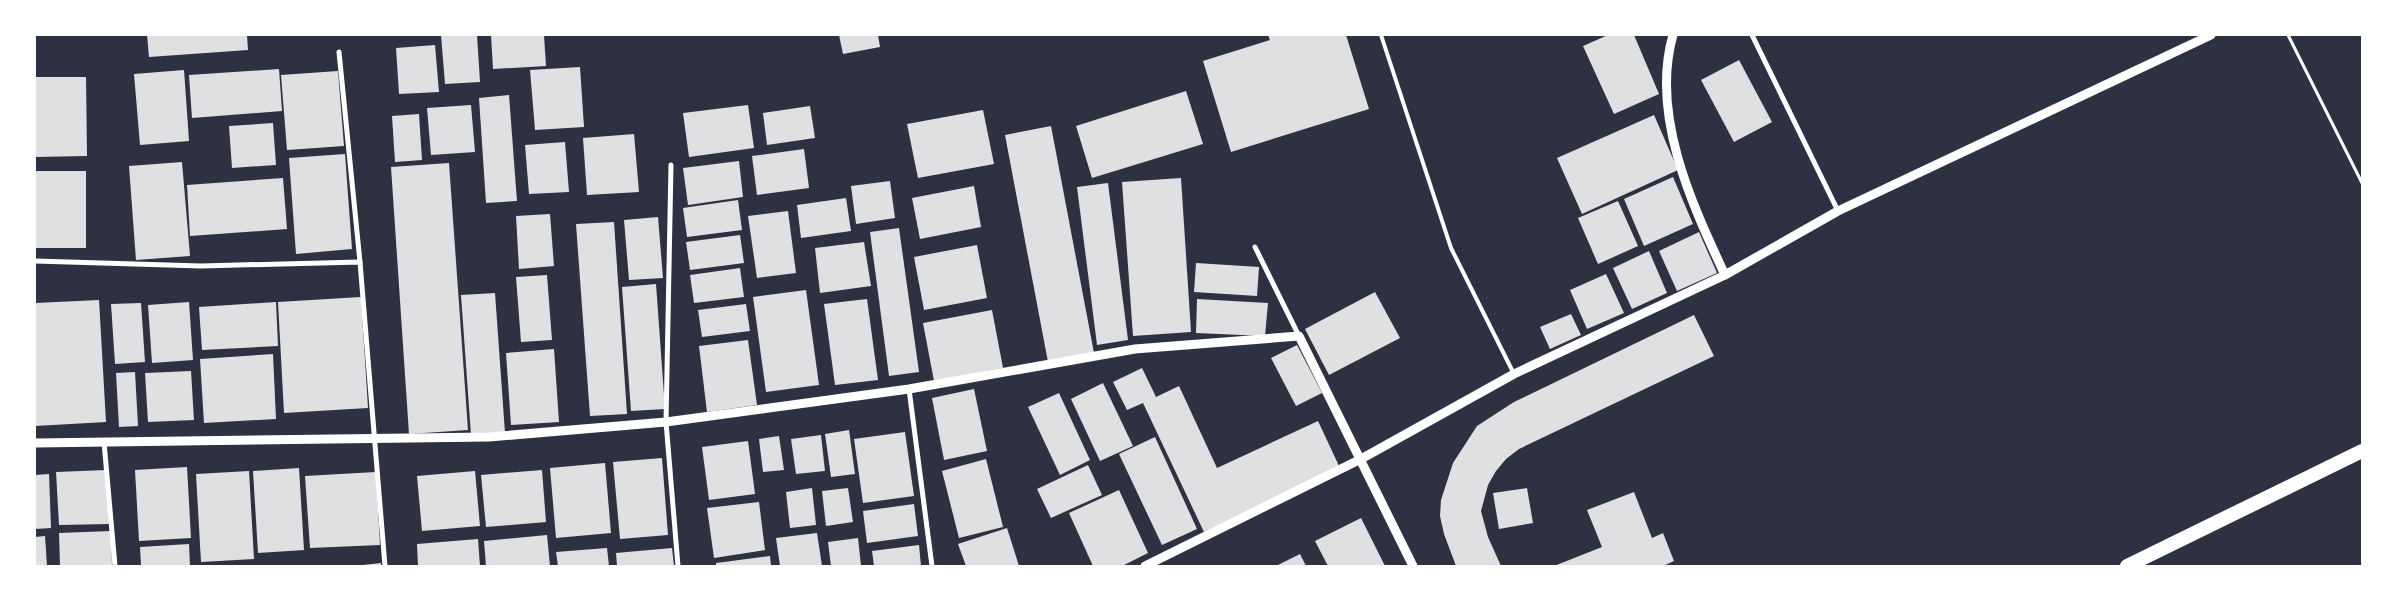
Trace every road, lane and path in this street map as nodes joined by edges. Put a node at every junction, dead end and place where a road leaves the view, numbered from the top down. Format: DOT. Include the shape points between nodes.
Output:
graph roads {
  1 [pos="1381,35"];
  2 [pos="1673,35"];
  3 [pos="1752,35"];
  4 [pos="2211,35"];
  5 [pos="2288,35"];
  6 [pos="339,52"];
  7 [pos="671,165"];
  8 [pos="2362,183"];
  9 [pos="1838,211"];
  10 [pos="1256,247"];
  11 [pos="35,261"];
  12 [pos="360,262"];
  13 [pos="1725,275"];
  14 [pos="1299,336"];
  15 [pos="1514,374"];
  16 [pos="908,389"];
  17 [pos="666,422"];
  18 [pos="374,438"];
  19 [pos="104,442"];
  20 [pos="35,443"];
  21 [pos="2362,451"];
  22 [pos="1360,459"];
  23 [pos="115,566"];
  24 [pos="384,566"];
  25 [pos="678,566"];
  26 [pos="932,566"];
  27 [pos="1145,566"];
  28 [pos="1413,566"];
  29 [pos="2127,566"];
  1 -- 15 [label="lane" via="1451,248"];
  2 -- 13 [label="street" via="1666,86 1676,151 1696,212"];
  3 -- 9 [label="street"];
  4 -- 9 [label="street"];
  5 -- 8 [label="path"];
  6 -- 12 [label="street"];
  7 -- 17 [label="street"];
  9 -- 13 [label="street"];
  10 -- 14 [label="street"];
  11 -- 12 [label="street" via="201,266"];
  12 -- 18 [label="street"];
  13 -- 15 [label="street"];
  14 -- 16 [label="street" via="1135,349"];
  14 -- 22 [label="street"];
  15 -- 22 [label="street"];
  16 -- 17 [label="street"];
  16 -- 26 [label="street"];
  17 -- 18 [label="street" via="489,437"];
  17 -- 25 [label="street"];
  18 -- 19 [label="street"];
  18 -- 24 [label="street"];
  19 -- 20 [label="street"];
  19 -- 23 [label="street"];
  21 -- 29 [label="highway"];
  22 -- 27 [label="street"];
  22 -- 28 [label="street"];
}
